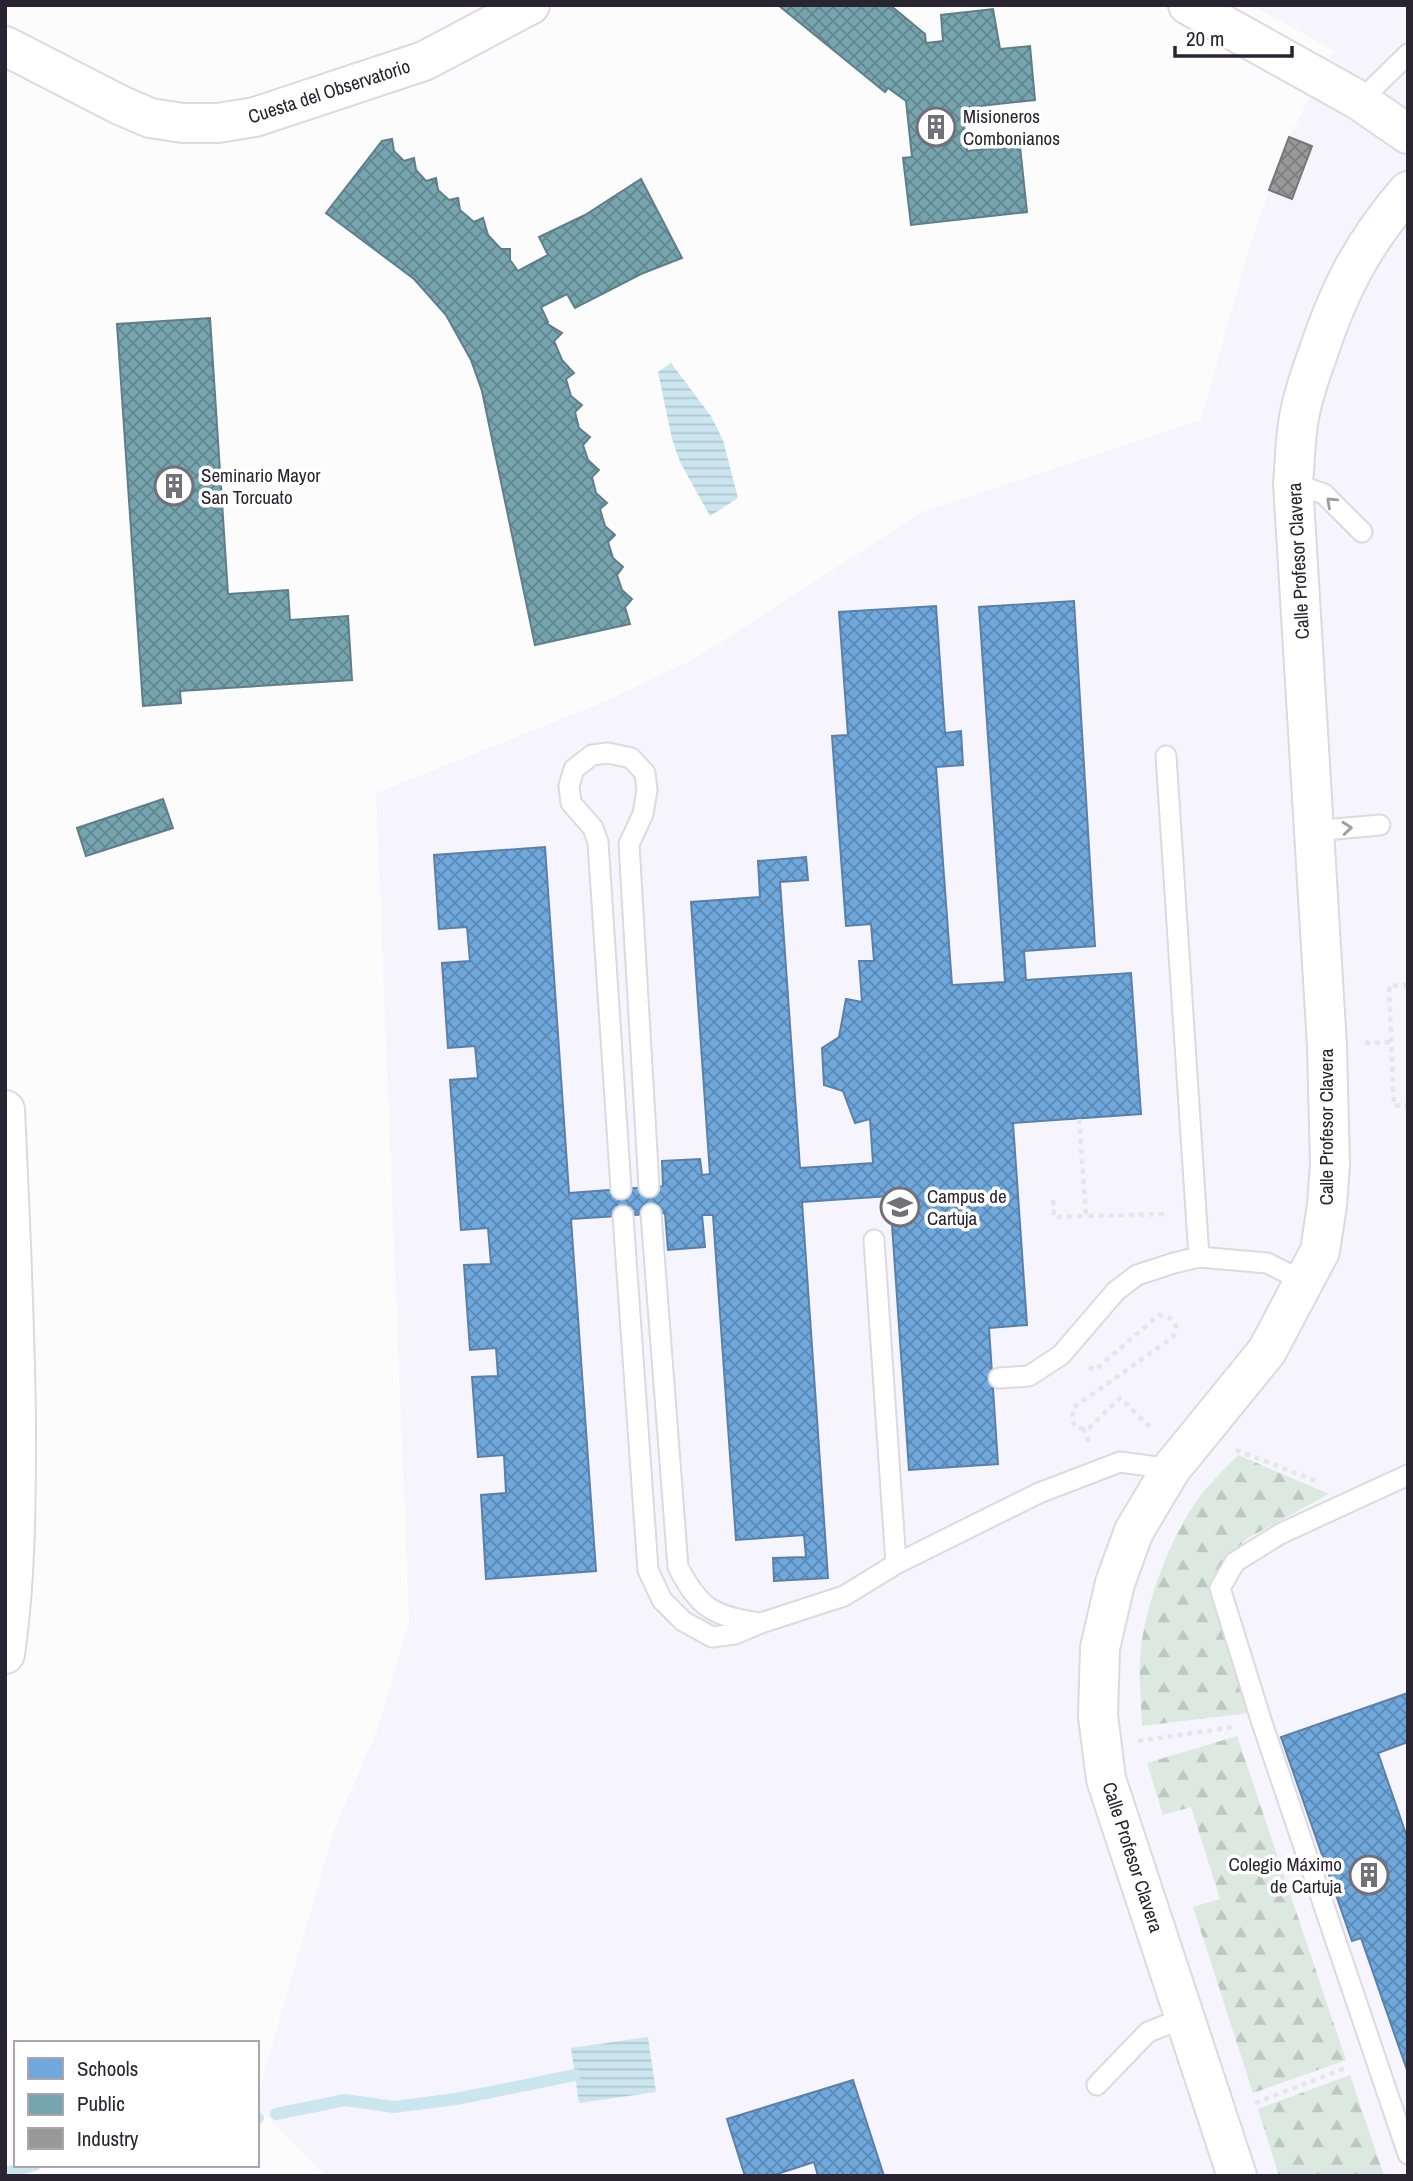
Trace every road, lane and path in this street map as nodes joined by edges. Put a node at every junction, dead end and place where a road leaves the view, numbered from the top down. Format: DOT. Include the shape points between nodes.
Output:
graph roads {
  1 [pos="530,5"];
  2 [pos="1188,5"];
  3 [pos="5,46"];
  4 [pos="1408,54"];
  5 [pos="1360,102"];
  6 [pos="1408,134"];
  7 [pos="1408,191"];
  8 [pos="1293,483"];
  9 [pos="1362,532"];
  10 [pos="1167,755"];
  11 [pos="1380,825"];
  12 [pos="1313,831"];
  13 [pos="1408,985"];
  14 [pos="1391,1042"];
  15 [pos="1361,1044"];
  16 [pos="1408,1105"];
  17 [pos="5,1110"];
  18 [pos="1079,1119"];
  19 [pos="649,1187"];
  20 [pos="621,1189"];
  21 [pos="1053,1200"];
  22 [pos="1177,1213"];
  23 [pos="651,1214"];
  24 [pos="623,1216"];
  25 [pos="1086,1216"];
  26 [pos="874,1240"];
  27 [pos="1199,1257"];
  28 [pos="1305,1282"];
  29 [pos="1088,1366"];
  30 [pos="999,1378"];
  31 [pos="1150,1427"];
  32 [pos="1083,1428"];
  33 [pos="1090,1445"];
  34 [pos="1229,1447"];
  35 [pos="1171,1469"];
  36 [pos="1408,1475"];
  37 [pos="1357,1497"];
  38 [pos="896,1564"];
  39 [pos="761,1623"];
  40 [pos="5,1654"];
  41 [pos="1262,1723"];
  42 [pos="1138,1741"];
  43 [pos="1186,2017"];
  44 [pos="1374,2056"];
  45 [pos="1097,2085"];
  46 [pos="1249,2105"];
  47 [pos="1408,2154"];
  48 [pos="1237,2176"];
  1 -- 3 [label="street, Cuesta del Observatorio" via="424,61 256,117 218,123 150,118"];
  2 -- 5 [label="street"];
  4 -- 5 [label="lane"];
  5 -- 6 [label="street"];
  7 -- 8 [label="street, Calle Profesor Clavera" via="1348,274 1330,317 1298,422"];
  9 -- 8 [label="lane, one-way" via="1324,494"];
  8 -- 12 [label="street, Calle Profesor Clavera"];
  10 -- 27 [label="lane"];
  12 -- 11 [label="lane, one-way"];
  12 -- 28 [label="street, Calle Profesor Clavera" via="1330,1164 1320,1251"];
  13 -- 14 [label="path" via="1389,986"];
  14 -- 15 [label="path"];
  14 -- 16 [label="path" via="1394,1106"];
  17 -- 40 [label="street" via="17,1525"];
  18 -- 25 [label="path"];
  19 -- 20 [label="lane" via="629,844 648,790 645,772 631,758 608,753 592,755 574,769 569,786 571,803 593,828 598,842"];
  21 -- 25 [label="path" via="1054,1217"];
  22 -- 25 [label="path"];
  23 -- 39 [label="lane" via="678,1567 692,1594 709,1609"];
  24 -- 39 [label="lane" via="648,1570 662,1600 683,1621 712,1637"];
  26 -- 38 [label="lane"];
  27 -- 28 [label="lane" via="1267,1263"];
  27 -- 30 [label="lane" via="1137,1275 1116,1291 1061,1355 1029,1376"];
  28 -- 35 [label="street, Calle Profesor Clavera" via="1267,1351"];
  29 -- 32 [label="path" via="1095,1370 1159,1315 1176,1326 1173,1337 1073,1408 1076,1428"];
  31 -- 32 [label="path" via="1121,1398 1089,1428"];
  32 -- 33 [label="path"];
  34 -- 37 [label="path"];
  35 -- 38 [label="lane" via="1120,1462 1040,1493"];
  35 -- 43 [label="street, Calle Profesor Clavera" via="1134,1531 1115,1583 1100,1648 1098,1716 1106,1779"];
  36 -- 37 [label="lane"];
  37 -- 41 [label="lane" via="1280,1534 1235,1562 1220,1588"];
  38 -- 39 [label="lane" via="844,1596"];
  41 -- 42 [label="path"];
  41 -- 44 [label="lane"];
  43 -- 45 [label="lane" via="1148,2032"];
  43 -- 48 [label="street, Calle Profesor Clavera"];
  44 -- 46 [label="path"];
  44 -- 47 [label="lane"];
}
